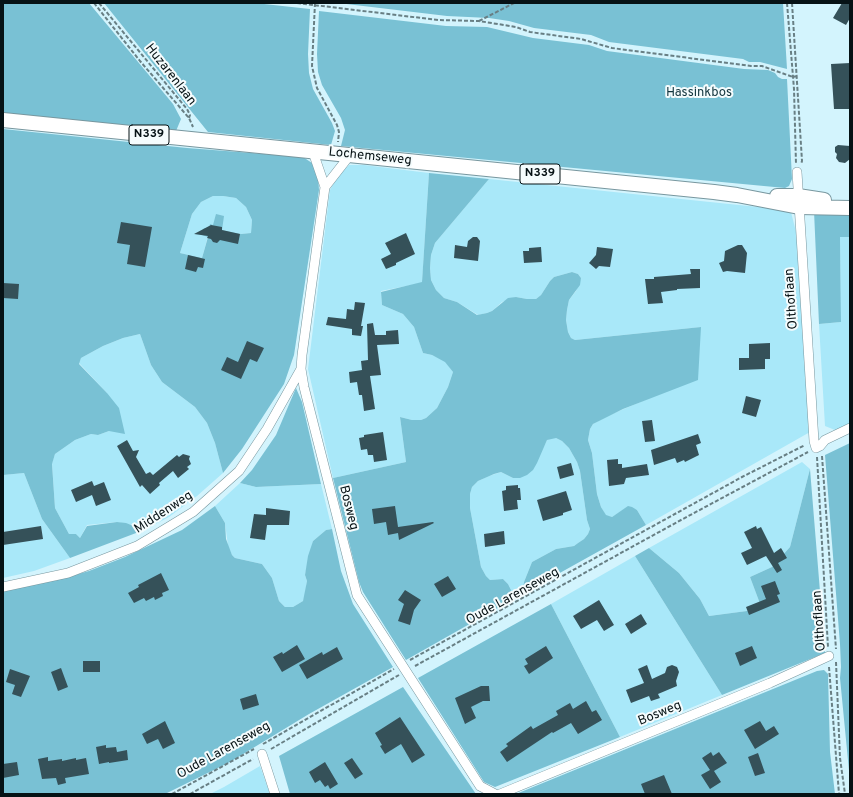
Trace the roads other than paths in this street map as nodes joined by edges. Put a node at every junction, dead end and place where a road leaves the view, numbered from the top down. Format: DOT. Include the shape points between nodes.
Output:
graph roads {
  1 [pos="3,120"];
  2 [pos="313,152"];
  3 [pos="350,155"];
  4 [pos="797,172"];
  5 [pos="325,187"];
  6 [pos="799,202"];
  7 [pos="850,207"];
  8 [pos="301,369"];
  9 [pos="850,428"];
  10 [pos="3,587"];
  11 [pos="834,657"];
  12 [pos="262,754"];
  13 [pos="275,794"];
  14 [pos="494,794"];
  15 [pos="500,794"];
  1 -- 2 [label="main road, Lochemseweg / N339"];
  2 -- 3 [label="main road, Lochemseweg / N339"];
  2 -- 5 [label="street, Bosweg"];
  3 -- 5 [label="street"];
  3 -- 6 [label="main road, Lochemseweg / N339"];
  4 -- 6 [label="street, Olthoflaan"];
  5 -- 8 [label="street, Bosweg"];
  6 -- 7 [label="main road, Lochemseweg / N339"];
  6 -- 9 [label="street, Olthoflaan" via="815,444 820,446 825,440"];
  8 -- 10 [label="street, Middenweg" via="240,472 193,512 137,546 68,573"];
  8 -- 14 [label="street, Bosweg" via="357,595 480,786"];
  11 -- 15 [label="street, Bosweg"];
  12 -- 13 [label="street"];
}
